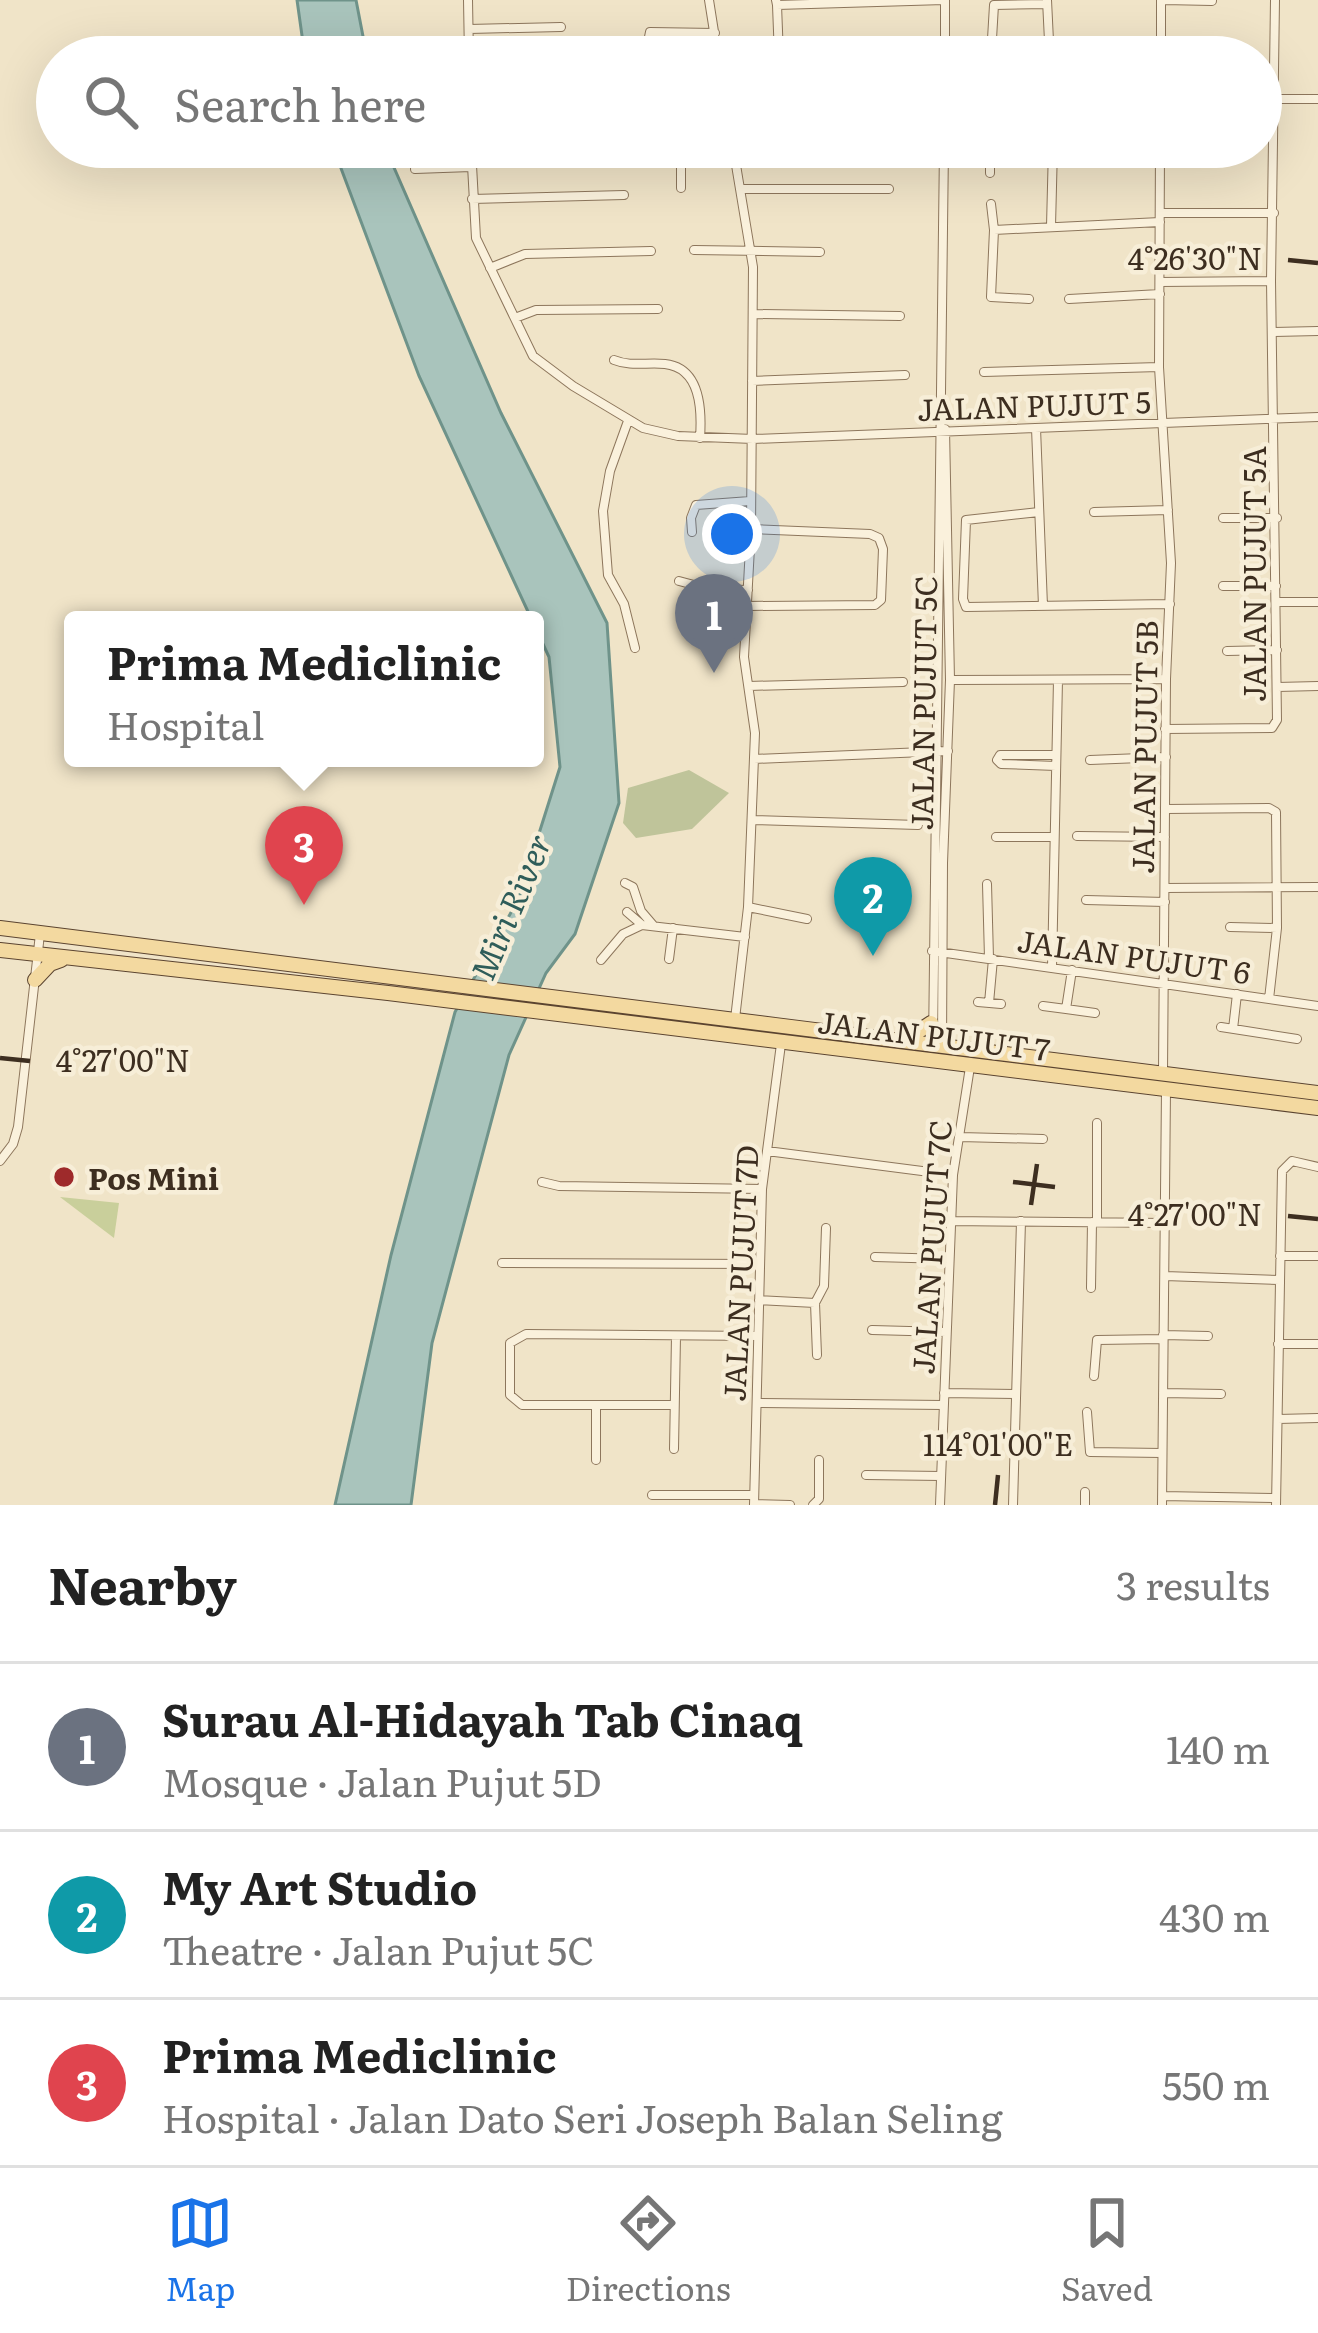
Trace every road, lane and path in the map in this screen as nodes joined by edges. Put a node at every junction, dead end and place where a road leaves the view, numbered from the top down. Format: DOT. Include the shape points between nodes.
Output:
graph roads {
  1 [pos="468,0"];
  2 [pos="709,0"];
  3 [pos="945,0"];
  4 [pos="1162,0"];
  5 [pos="1275,0"];
  6 [pos="1212,1"];
  7 [pos="1047,2"];
  8 [pos="776,3"];
  9 [pos="561,27"];
  10 [pos="469,29"];
  11 [pos="715,33"];
  12 [pos="469,36"];
  13 [pos="649,36"];
  14 [pos="715,36"];
  15 [pos="777,36"];
  16 [pos="945,36"];
  17 [pos="992,36"];
  18 [pos="1051,36"];
  19 [pos="1161,36"];
  20 [pos="1275,36"];
  21 [pos="1282,99"];
  22 [pos="1318,99"];
  23 [pos="452,168"];
  24 [pos="471,168"];
  25 [pos="681,168"];
  26 [pos="737,168"];
  27 [pos="944,168"];
  28 [pos="990,168"];
  29 [pos="1052,168"];
  30 [pos="1160,168"];
  31 [pos="1274,168"];
  32 [pos="415,170"];
  33 [pos="990,173"];
  34 [pos="681,188"];
  35 [pos="741,189"];
  36 [pos="890,189"];
  37 [pos="624,196"];
  38 [pos="472,199"];
  39 [pos="991,204"];
  40 [pos="1274,213"];
  41 [pos="1160,218"];
  42 [pos="1051,226"];
  43 [pos="994,230"];
  44 [pos="694,250"];
  45 [pos="651,251"];
  46 [pos="751,251"];
  47 [pos="820,252"];
  48 [pos="490,268"];
  49 [pos="1271,281"];
  50 [pos="1160,282"];
  51 [pos="1160,294"];
  52 [pos="1069,298"];
  53 [pos="1029,299"];
  54 [pos="658,309"];
  55 [pos="753,314"];
  56 [pos="900,316"];
  57 [pos="514,318"];
  58 [pos="1318,331"];
  59 [pos="1274,332"];
  60 [pos="614,360"];
  61 [pos="1159,367"];
  62 [pos="984,372"];
  63 [pos="905,375"];
  64 [pos="752,381"];
  65 [pos="1318,418"];
  66 [pos="1276,419"];
  67 [pos="628,421"];
  68 [pos="1162,423"];
  69 [pos="1036,428"];
  70 [pos="942,429"];
  71 [pos="700,438"];
  72 [pos="752,439"];
  73 [pos="750,501"];
  74 [pos="1168,510"];
  75 [pos="1039,512"];
  76 [pos="1094,512"];
  77 [pos="1223,518"];
  78 [pos="1276,518"];
  79 [pos="751,529"];
  80 [pos="692,532"];
  81 [pos="680,581"];
  82 [pos="1223,586"];
  83 [pos="1276,586"];
  84 [pos="748,590"];
  85 [pos="1276,602"];
  86 [pos="1318,602"];
  87 [pos="1170,604"];
  88 [pos="748,606"];
  89 [pos="1043,606"];
  90 [pos="635,648"];
  91 [pos="1276,650"];
  92 [pos="1227,651"];
  93 [pos="1166,679"];
  94 [pos="950,680"];
  95 [pos="1058,680"];
  96 [pos="904,682"];
  97 [pos="748,686"];
  98 [pos="1318,686"];
  99 [pos="1277,687"];
  100 [pos="1166,729"];
  101 [pos="935,751"];
  102 [pos="948,751"];
  103 [pos="1166,757"];
  104 [pos="754,760"];
  105 [pos="1056,760"];
  106 [pos="1090,760"];
  107 [pos="1166,809"];
  108 [pos="752,820"];
  109 [pos="918,825"];
  110 [pos="996,836"];
  111 [pos="1077,836"];
  112 [pos="1054,837"];
  113 [pos="1165,837"];
  114 [pos="938,863"];
  115 [pos="626,883"];
  116 [pos="987,884"];
  117 [pos="1279,887"];
  118 [pos="1318,887"];
  119 [pos="1165,889"];
  120 [pos="1086,900"];
  121 [pos="1165,902"];
  122 [pos="748,908"];
  123 [pos="627,912"];
  124 [pos="806,919"];
  125 [pos="642,925"];
  126 [pos="654,926"];
  127 [pos="1229,927"];
  128 [pos="0,928"];
  129 [pos="673,928"];
  130 [pos="1277,928"];
  131 [pos="40,932"];
  132 [pos="745,937"];
  133 [pos="5,951"];
  134 [pos="932,951"];
  135 [pos="944,952"];
  136 [pos="38,954"];
  137 [pos="72,958"];
  138 [pos="669,959"];
  139 [pos="991,959"];
  140 [pos="601,960"];
  141 [pos="1052,968"];
  142 [pos="1072,970"];
  143 [pos="35,977"];
  144 [pos="937,983"];
  145 [pos="1165,984"];
  146 [pos="1237,994"];
  147 [pos="1269,999"];
  148 [pos="1001,1004"];
  149 [pos="1043,1006"];
  150 [pos="1318,1006"];
  151 [pos="1066,1009"];
  152 [pos="1095,1013"];
  153 [pos="735,1019"];
  154 [pos="931,1024"];
  155 [pos="1221,1027"];
  156 [pos="1233,1029"];
  157 [pos="1297,1039"];
  158 [pos="904,1041"];
  159 [pos="781,1044"];
  160 [pos="938,1046"];
  161 [pos="970,1065"];
  162 [pos="1029,1072"];
  163 [pos="1165,1081"];
  164 [pos="1318,1093"];
  165 [pos="1318,1108"];
  166 [pos="1097,1123"];
  167 [pos="960,1137"];
  168 [pos="1042,1139"];
  169 [pos="767,1151"];
  170 [pos="0,1161"];
  171 [pos="1318,1167"];
  172 [pos="953,1175"];
  173 [pos="542,1182"];
  174 [pos="763,1189"];
  175 [pos="950,1221"];
  176 [pos="1021,1221"];
  177 [pos="1095,1222"];
  178 [pos="1165,1223"];
  179 [pos="826,1228"];
  180 [pos="1280,1256"];
  181 [pos="1318,1256"];
  182 [pos="875,1257"];
  183 [pos="948,1259"];
  184 [pos="502,1263"];
  185 [pos="760,1264"];
  186 [pos="1165,1276"];
  187 [pos="1279,1280"];
  188 [pos="1091,1288"];
  189 [pos="759,1300"];
  190 [pos="815,1303"];
  191 [pos="872,1330"];
  192 [pos="946,1332"];
  193 [pos="676,1336"];
  194 [pos="758,1336"];
  195 [pos="1208,1336"];
  196 [pos="1163,1337"];
  197 [pos="1278,1344"];
  198 [pos="1318,1344"];
  199 [pos="817,1355"];
  200 [pos="1094,1376"];
  201 [pos="944,1393"];
  202 [pos="1163,1393"];
  203 [pos="1015,1394"];
  204 [pos="1221,1394"];
  205 [pos="757,1403"];
  206 [pos="944,1405"];
  207 [pos="596,1406"];
  208 [pos="673,1406"];
  209 [pos="1088,1412"];
  210 [pos="1318,1418"];
  211 [pos="1278,1419"];
  212 [pos="674,1449"];
  213 [pos="1162,1453"];
  214 [pos="596,1460"];
  215 [pos="819,1460"];
  216 [pos="866,1475"];
  217 [pos="941,1476"];
  218 [pos="1085,1492"];
  219 [pos="652,1495"];
  220 [pos="1162,1500"];
  221 [pos="754,1501"];
  222 [pos="1276,1501"];
  223 [pos="790,1505"];
  224 [pos="813,1505"];
  225 [pos="940,1505"];
  226 [pos="1012,1505"];
  227 [pos="1085,1505"];
  1 -- 10 [label="street"];
  2 -- 11 [label="street"];
  3 -- 8 [label="street"];
  3 -- 16 [label="street"];
  4 -- 6 [label="street"];
  4 -- 19 [label="street"];
  5 -- 20 [label="street, JALAN PUJUT 5A"];
  7 -- 17 [label="street" via="994,5"];
  7 -- 18 [label="street"];
  8 -- 15 [label="street"];
  9 -- 10 [label="street"];
  10 -- 12 [label="street"];
  11 -- 13 [label="street"];
  11 -- 14 [label="street"];
  21 -- 22 [label="street"];
  23 -- 32 [label="street"];
  24 -- 38 [label="street, JALAN PUJUT 5"];
  25 -- 34 [label="street"];
  26 -- 35 [label="street"];
  27 -- 70 [label="street"];
  28 -- 33 [label="street"];
  29 -- 42 [label="street"];
  30 -- 41 [label="street, JALAN PUJUT 5B"];
  31 -- 40 [label="street, JALAN PUJUT 5A"];
  35 -- 36 [label="street"];
  35 -- 46 [label="street"];
  37 -- 38 [label="street"];
  38 -- 48 [label="street, JALAN PUJUT 5"];
  39 -- 43 [label="street"];
  40 -- 41 [label="street"];
  40 -- 49 [label="street, JALAN PUJUT 5A"];
  41 -- 42 [label="street"];
  41 -- 50 [label="street, JALAN PUJUT 5B"];
  42 -- 43 [label="street"];
  43 -- 53 [label="street" via="991,297"];
  44 -- 46 [label="street"];
  45 -- 48 [label="street" via="536,253"];
  46 -- 47 [label="street"];
  46 -- 55 [label="street"];
  48 -- 57 [label="street, JALAN PUJUT 5"];
  49 -- 50 [label="street"];
  49 -- 59 [label="street, JALAN PUJUT 5A"];
  50 -- 51 [label="street, JALAN PUJUT 5B"];
  51 -- 52 [label="street"];
  51 -- 61 [label="street, JALAN PUJUT 5B"];
  54 -- 57 [label="street" via="536,310"];
  55 -- 56 [label="street"];
  55 -- 64 [label="street"];
  57 -- 67 [label="street, JALAN PUJUT 5" via="544,366"];
  58 -- 59 [label="street"];
  59 -- 66 [label="street, JALAN PUJUT 5A"];
  60 -- 71 [label="street" via="670,364 691,379"];
  61 -- 62 [label="street"];
  61 -- 68 [label="street, JALAN PUJUT 5B"];
  63 -- 64 [label="street"];
  64 -- 72 [label="street"];
  65 -- 66 [label="street, JALAN PUJUT 5"];
  66 -- 68 [label="street, JALAN PUJUT 5"];
  66 -- 78 [label="street, JALAN PUJUT 5A"];
  67 -- 71 [label="street, JALAN PUJUT 5"];
  67 -- 90 [label="street" via="602,511 608,575"];
  68 -- 69 [label="street, JALAN PUJUT 5"];
  68 -- 74 [label="street, JALAN PUJUT 5B"];
  69 -- 70 [label="street, JALAN PUJUT 5"];
  69 -- 75 [label="street"];
  70 -- 72 [label="street, JALAN PUJUT 5"];
  70 -- 94 [label="street, JALAN PUJUT 5C"];
  70 -- 101 [label="street, JALAN PUJUT 5C"];
  71 -- 72 [label="street, JALAN PUJUT 5"];
  72 -- 73 [label="street"];
  73 -- 79 [label="street"];
  73 -- 80 [label="street" via="696,505"];
  74 -- 76 [label="street"];
  74 -- 87 [label="street, JALAN PUJUT 5B"];
  75 -- 89 [label="street"];
  75 -- 89 [label="street" via="966,520 962,599 973,610"];
  77 -- 78 [label="street"];
  78 -- 83 [label="street, JALAN PUJUT 5A"];
  79 -- 84 [label="street"];
  79 -- 88 [label="street" via="870,534 882,542 881,583 875,605"];
  81 -- 84 [label="street"];
  82 -- 83 [label="street"];
  83 -- 85 [label="street, JALAN PUJUT 5A"];
  84 -- 88 [label="street"];
  85 -- 86 [label="street"];
  85 -- 91 [label="street, JALAN PUJUT 5A"];
  87 -- 89 [label="street"];
  87 -- 93 [label="street, JALAN PUJUT 5B"];
  88 -- 97 [label="street"];
  91 -- 92 [label="street"];
  91 -- 99 [label="street, JALAN PUJUT 5A"];
  93 -- 95 [label="street"];
  93 -- 100 [label="street, JALAN PUJUT 5B"];
  94 -- 95 [label="street"];
  94 -- 102 [label="street, JALAN PUJUT 5C"];
  95 -- 105 [label="street"];
  96 -- 97 [label="street"];
  97 -- 104 [label="street"];
  98 -- 99 [label="street"];
  99 -- 100 [label="street, JALAN PUJUT 5A" via="1272,728"];
  100 -- 103 [label="street, JALAN PUJUT 5B"];
  101 -- 102 [label="street"];
  101 -- 104 [label="street"];
  101 -- 114 [label="street, JALAN PUJUT 5C"];
  102 -- 114 [label="street, JALAN PUJUT 5C"];
  103 -- 106 [label="street"];
  103 -- 107 [label="street, JALAN PUJUT 5B"];
  104 -- 108 [label="street"];
  105 -- 105 [label="street" via="1000,755 997,760 1001,764"];
  105 -- 112 [label="street"];
  107 -- 113 [label="street, JALAN PUJUT 5B"];
  107 -- 117 [label="street" via="1269,808 1279,819"];
  108 -- 109 [label="street"];
  108 -- 122 [label="street"];
  110 -- 112 [label="street"];
  111 -- 113 [label="street"];
  112 -- 141 [label="street"];
  113 -- 119 [label="street, JALAN PUJUT 5B"];
  114 -- 134 [label="street, JALAN PUJUT 5C"];
  114 -- 135 [label="street, JALAN PUJUT 5C"];
  115 -- 126 [label="street"];
  116 -- 139 [label="street"];
  117 -- 118 [label="street"];
  117 -- 119 [label="street"];
  117 -- 130 [label="street"];
  119 -- 121 [label="street, JALAN PUJUT 5B"];
  120 -- 121 [label="street"];
  121 -- 145 [label="street, JALAN PUJUT 5B"];
  122 -- 124 [label="street"];
  122 -- 132 [label="street"];
  123 -- 125 [label="street"];
  125 -- 126 [label="street"];
  125 -- 140 [label="street"];
  126 -- 129 [label="street"];
  127 -- 130 [label="street"];
  128 -- 131 [label="main road, JALAN PUJUT 7"];
  129 -- 132 [label="street"];
  129 -- 138 [label="street"];
  130 -- 147 [label="street"];
  131 -- 136 [label="street"];
  131 -- 153 [label="main road, JALAN PUJUT 7"];
  132 -- 153 [label="street"];
  133 -- 136 [label="main road, JALAN PUJUT 7"];
  133 -- 143 [label="main road" via="25,959"];
  134 -- 135 [label="street, JALAN PUJUT 6"];
  134 -- 144 [label="street, JALAN PUJUT 5C"];
  135 -- 139 [label="street, JALAN PUJUT 6"];
  135 -- 144 [label="street, JALAN PUJUT 5C"];
  136 -- 137 [label="main road, JALAN PUJUT 7"];
  136 -- 143 [label="street"];
  137 -- 143 [label="main road"];
  137 -- 159 [label="main road, JALAN PUJUT 7"];
  139 -- 141 [label="street, JALAN PUJUT 6"];
  139 -- 148 [label="street" via="984,1003"];
  141 -- 142 [label="street, JALAN PUJUT 6"];
  142 -- 145 [label="street, JALAN PUJUT 6"];
  142 -- 151 [label="street"];
  143 -- 170 [label="street" via="17,1136"];
  144 -- 154 [label="street, JALAN PUJUT 5C"];
  144 -- 160 [label="street, JALAN PUJUT 5C"];
  145 -- 146 [label="street, JALAN PUJUT 6"];
  145 -- 163 [label="street, JALAN PUJUT 5B"];
  146 -- 147 [label="street, JALAN PUJUT 6"];
  146 -- 156 [label="street"];
  147 -- 150 [label="street, JALAN PUJUT 6"];
  149 -- 151 [label="street"];
  151 -- 152 [label="street"];
  153 -- 158 [label="main road, JALAN PUJUT 7"];
  154 -- 158 [label="main road"];
  154 -- 160 [label="street, JALAN PUJUT 5C"];
  155 -- 156 [label="street"];
  156 -- 157 [label="street"];
  158 -- 160 [label="main road, JALAN PUJUT 7"];
  159 -- 161 [label="main road, JALAN PUJUT 7"];
  159 -- 169 [label="street, JALAN PUJUT 7D"];
  160 -- 162 [label="main road" via="943,1058"];
  160 -- 163 [label="main road, JALAN PUJUT 7"];
  161 -- 162 [label="main road, JALAN PUJUT 7"];
  161 -- 167 [label="street, JALAN PUJUT 7C"];
  162 -- 163 [label="main road, JALAN PUJUT 7"];
  163 -- 164 [label="main road, JALAN PUJUT 7"];
  163 -- 165 [label="main road, JALAN PUJUT 7"];
  163 -- 178 [label="street, JALAN PUJUT 5B"];
  166 -- 177 [label="street"];
  167 -- 168 [label="street"];
  167 -- 172 [label="street, JALAN PUJUT 7C"];
  169 -- 172 [label="street"];
  169 -- 174 [label="street, JALAN PUJUT 7D"];
  171 -- 180 [label="street" via="1284,1165"];
  172 -- 175 [label="street, JALAN PUJUT 7C"];
  173 -- 174 [label="street"];
  174 -- 185 [label="street, JALAN PUJUT 7D"];
  175 -- 176 [label="street"];
  175 -- 183 [label="street, JALAN PUJUT 7C"];
  176 -- 177 [label="street"];
  176 -- 203 [label="street"];
  177 -- 178 [label="street"];
  177 -- 188 [label="street"];
  178 -- 186 [label="street, JALAN PUJUT 5B"];
  179 -- 190 [label="street" via="824,1286"];
  180 -- 181 [label="street"];
  180 -- 187 [label="street"];
  182 -- 183 [label="street"];
  183 -- 192 [label="street, JALAN PUJUT 7C"];
  184 -- 185 [label="street"];
  185 -- 189 [label="street, JALAN PUJUT 7D"];
  186 -- 187 [label="street"];
  186 -- 196 [label="street, JALAN PUJUT 5B"];
  187 -- 197 [label="street"];
  189 -- 190 [label="street"];
  189 -- 194 [label="street, JALAN PUJUT 7D"];
  190 -- 199 [label="street"];
  191 -- 192 [label="street"];
  192 -- 201 [label="street, JALAN PUJUT 7C"];
  193 -- 194 [label="street"];
  193 -- 207 [label="street" via="514,1339 512,1399"];
  193 -- 208 [label="street"];
  194 -- 205 [label="street, JALAN PUJUT 7D"];
  195 -- 196 [label="street"];
  196 -- 200 [label="street" via="1096,1340"];
  196 -- 202 [label="street, JALAN PUJUT 5B"];
  197 -- 198 [label="street"];
  197 -- 211 [label="street"];
  201 -- 203 [label="street"];
  201 -- 206 [label="street, JALAN PUJUT 7C"];
  202 -- 204 [label="street"];
  202 -- 213 [label="street, JALAN PUJUT 5B"];
  203 -- 226 [label="street"];
  205 -- 206 [label="street"];
  205 -- 221 [label="street, JALAN PUJUT 7D"];
  206 -- 217 [label="street, JALAN PUJUT 7C"];
  207 -- 208 [label="street"];
  207 -- 214 [label="street"];
  208 -- 212 [label="street"];
  209 -- 213 [label="street" via="1090,1452"];
  210 -- 211 [label="street"];
  211 -- 222 [label="street"];
  213 -- 220 [label="street, JALAN PUJUT 5B"];
  215 -- 224 [label="street"];
  216 -- 217 [label="street"];
  217 -- 225 [label="street, JALAN PUJUT 7C"];
  218 -- 227 [label="street"];
  219 -- 221 [label="street"];
  220 -- 222 [label="street"];
  221 -- 223 [label="street"];
}
